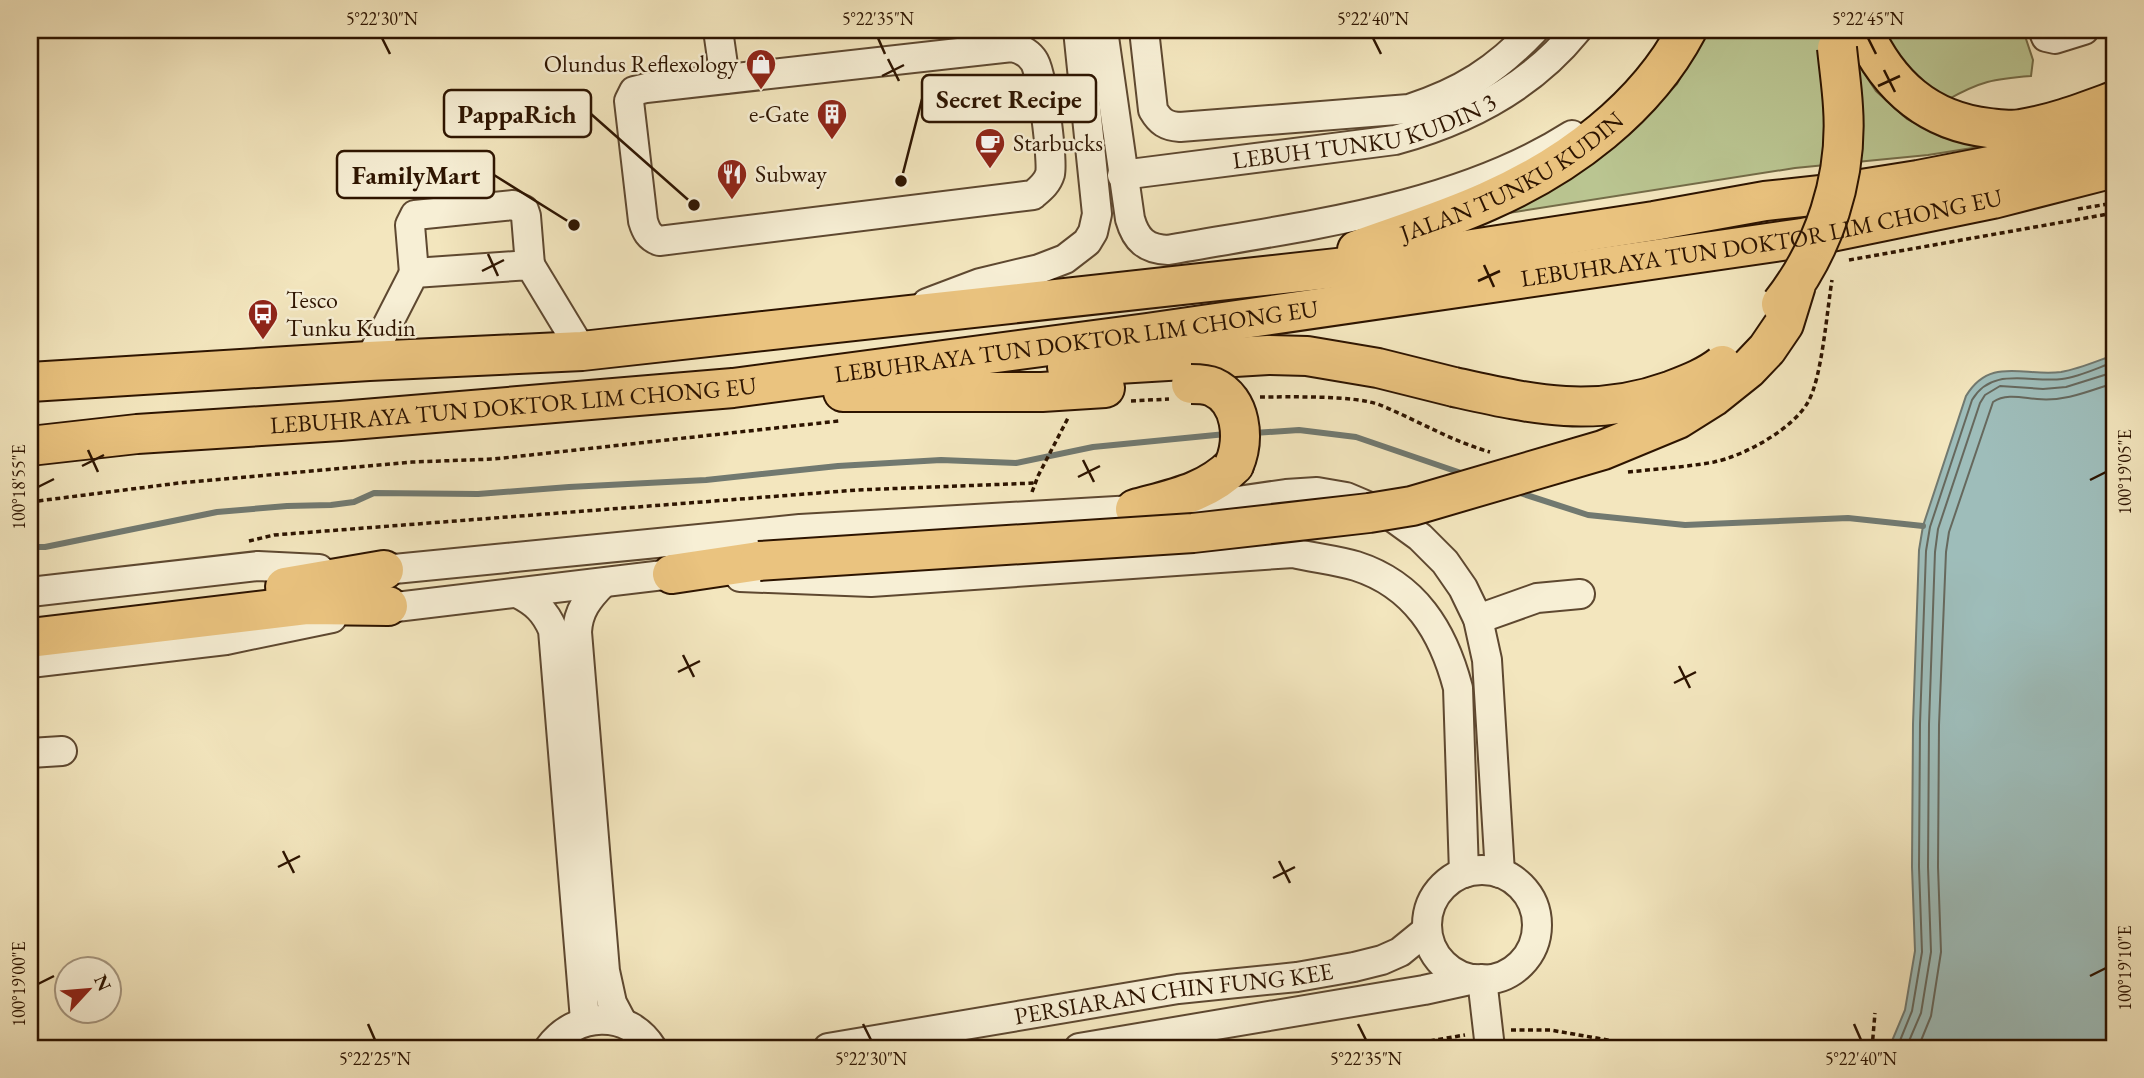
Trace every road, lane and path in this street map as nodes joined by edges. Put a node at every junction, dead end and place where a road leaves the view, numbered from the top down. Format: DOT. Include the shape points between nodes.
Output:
graph roads {
  1 [pos="718,30"];
  2 [pos="1079,30"];
  3 [pos="1103,30"];
  4 [pos="1144,30"];
  5 [pos="1534,30"];
  6 [pos="1577,30"];
  7 [pos="1687,30"];
  8 [pos="2043,30"];
  9 [pos="2084,30"];
  10 [pos="1844,36"];
  11 [pos="725,79"];
  12 [pos="1656,79"];
  13 [pos="2114,100"];
  14 [pos="2114,132"];
  15 [pos="2114,168"];
  16 [pos="1122,175"];
  17 [pos="2114,213"];
  18 [pos="1849,260"];
  19 [pos="530,265"];
  20 [pos="1833,272"];
  21 [pos="414,273"];
  22 [pos="1296,273"];
  23 [pos="1796,285"];
  24 [pos="895,316"];
  25 [pos="30,346"];
  26 [pos="582,351"];
  27 [pos="369,361"];
  28 [pos="33,364"];
  29 [pos="733,388"];
  30 [pos="1182,391"];
  31 [pos="801,392"];
  32 [pos="1248,397"];
  33 [pos="1120,402"];
  34 [pos="1072,407"];
  35 [pos="842,421"];
  36 [pos="1492,453"];
  37 [pos="1620,472"];
  38 [pos="1038,476"];
  39 [pos="1035,483"];
  40 [pos="32,484"];
  41 [pos="1286,494"];
  42 [pos="1135,509"];
  43 [pos="243,543"];
  44 [pos="1293,553"];
  45 [pos="672,574"];
  46 [pos="603,583"];
  47 [pos="386,588"];
  48 [pos="30,592"];
  49 [pos="517,593"];
  50 [pos="1580,594"];
  51 [pos="307,595"];
  52 [pos="1478,619"];
  53 [pos="30,620"];
  54 [pos="30,638"];
  55 [pos="30,663"];
  56 [pos="62,751"];
  57 [pos="30,753"];
  58 [pos="1464,873"];
  59 [pos="1500,873"];
  60 [pos="1427,930"];
  61 [pos="1478,979"];
  62 [pos="1875,1013"];
  63 [pos="585,1020"];
  64 [pos="622,1022"];
  65 [pos="1489,1039"];
  66 [pos="655,1047"];
  67 [pos="549,1048"];
  68 [pos="828,1048"];
  69 [pos="1079,1048"];
  70 [pos="1388,1048"];
  71 [pos="1654,1048"];
  72 [pos="1872,1048"];
  1 -- 11 [label="street"];
  2 -- 24 [label="street" via="1097,214 1093,232 1076,252 1054,265 980,283"];
  3 -- 16 [label="street"];
  4 -- 5 [label="street" via="1153,110 1169,127 1181,128 1409,109 1478,80"];
  6 -- 16 [label="street, LEBUH TUNKU KUDIN 3" via="1515,88 1486,106 1424,132 1395,140"];
  7 -- 12 [label="highway, JALAN TUNKU KUDIN"];
  8 -- 9 [label="street" via="2046,37 2055,38"];
  10 -- 13 [label="highway" via="1875,55 1920,105 1970,126 2018,130"];
  10 -- 23 [label="highway, bridge" via="1838,180 1822,235"];
  11 -- 11 [label="street" via="1017,48 1035,62 1040,74 1050,172 1044,185 1025,197 659,241 651,238 643,221 630,96 646,88"];
  12 -- 16 [label="street" via="1566,139 1515,164 1427,198 1352,217 1160,250 1145,245 1133,231"];
  12 -- 22 [label="highway, JALAN TUNKU KUDIN" via="1587,144 1527,183"];
  14 -- 22 [label="highway, LEBUHRAYA TUN DOKTOR LIM CHONG EU" via="1995,164 1896,183"];
  15 -- 29 [label="highway, LEBUHRAYA TUN DOKTOR LIM CHONG EU" via="1993,199 1802,238"];
  17 -- 18 [label="path"];
  19 -- 21 [label="street"];
  19 -- 21 [label="street" via="526,216 513,205 415,215 410,225"];
  19 -- 26 [label="street"];
  20 -- 37 [label="path" via="1816,380 1809,401 1794,420 1771,437 1716,462"];
  21 -- 27 [label="street"];
  22 -- 24 [label="highway, LEBUHRAYA TUN DOKTOR LIM CHONG EU"];
  23 -- 31 [label="highway, bridge" via="1750,340 1712,373 1620,405 1553,407 1345,361 1268,355 1096,364"];
  23 -- 45 [label="highway, bridge" via="1784,324 1767,349 1713,397 1678,419 1603,450 1445,497 1369,513 1194,533 759,561"];
  24 -- 26 [label="highway, LEBUHRAYA TUN DOKTOR LIM CHONG EU"];
  25 -- 28 [label="path"];
  26 -- 27 [label="highway, LEBUHRAYA TUN DOKTOR LIM CHONG EU"];
  27 -- 28 [label="highway, LEBUHRAYA TUN DOKTOR LIM CHONG EU"];
  29 -- 31 [label="highway"];
  29 -- 40 [label="highway, LEBUHRAYA TUN DOKTOR LIM CHONG EU" via="91,439"];
  30 -- 31 [label="highway"];
  30 -- 33 [label="path"];
  30 -- 42 [label="highway, bridge" via="1213,387 1227,398 1236,411 1240,452 1222,477 1197,491"];
  32 -- 36 [label="path" via="1378,404"];
  34 -- 38 [label="path"];
  35 -- 40 [label="path" via="494,459 191,482"];
  39 -- 43 [label="path" via="857,490 274,535"];
  41 -- 42 [label="street" via="1203,506"];
  41 -- 44 [label="street" via="1307,524 1305,537"];
  41 -- 52 [label="street" via="1317,492 1346,497 1391,516 1445,562"];
  42 -- 47 [label="street" via="800,529"];
  44 -- 45 [label="street" via="871,582"];
  44 -- 58 [label="street" via="1356,566 1386,579 1409,596 1441,637 1458,688"];
  45 -- 46 [label="street"];
  46 -- 49 [label="street"];
  46 -- 64 [label="street" via="584,605 577,632 605,971"];
  47 -- 48 [label="street" via="258,566"];
  47 -- 49 [label="street"];
  47 -- 51 [label="highway"];
  47 -- 55 [label="street" via="226,640"];
  49 -- 63 [label="street" via="542,610 553,630"];
  50 -- 52 [label="street" via="1537,598"];
  51 -- 53 [label="highway"];
  51 -- 54 [label="highway"];
  52 -- 59 [label="street" via="1487,660"];
  56 -- 57 [label="street"];
  58 -- 59 [label="street"];
  58 -- 60 [label="street" via="1448,881 1436,895 1428,912"];
  59 -- 61 [label="street" via="1528,895 1537,930 1523,962 1509,973"];
  60 -- 61 [label="street" via="1443,963 1457,974"];
  60 -- 68 [label="street, PERSIARAN CHIN FUNG KEE" via="1400,952 1354,967 1178,989"];
  61 -- 65 [label="street"];
  61 -- 69 [label="street, PERSIARAN CHIN FUNG KEE"];
  62 -- 72 [label="path"];
  63 -- 64 [label="street"];
  63 -- 67 [label="street" via="560,1035"];
  64 -- 66 [label="street"];
  65 -- 70 [label="path"];
  65 -- 71 [label="path" via="1550,1030"];
}
